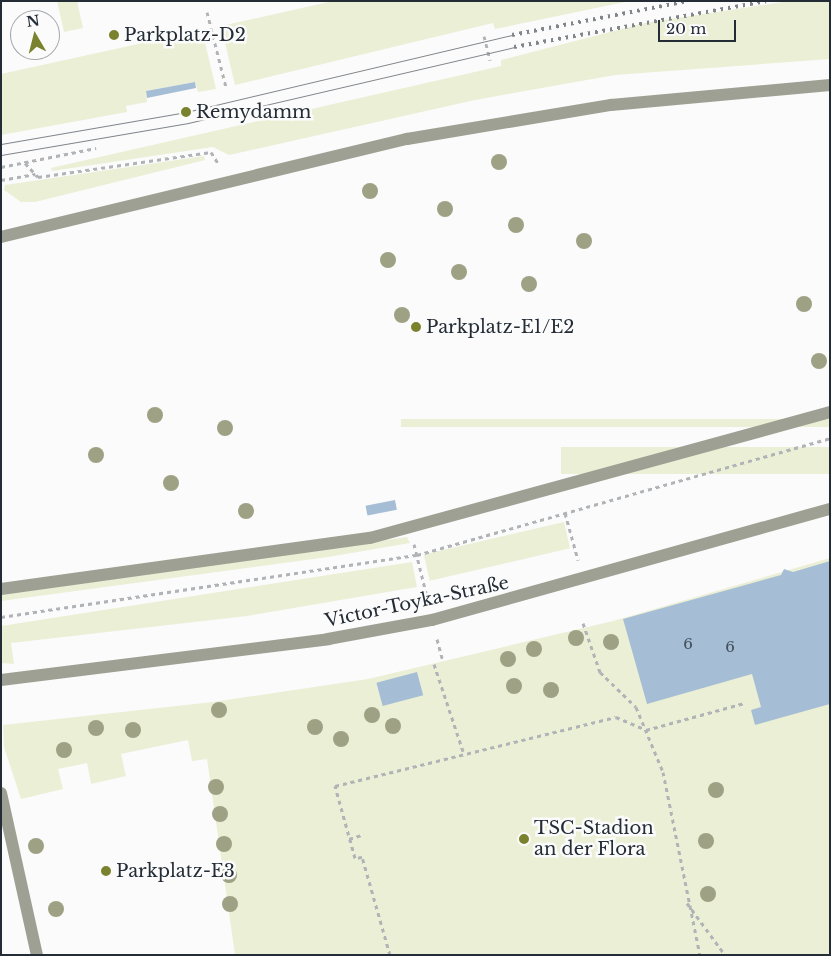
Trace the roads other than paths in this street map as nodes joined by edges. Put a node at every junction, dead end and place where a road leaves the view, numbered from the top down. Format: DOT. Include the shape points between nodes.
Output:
graph roads {
  1 [pos="830,85"];
  2 [pos="1,237"];
  3 [pos="830,412"];
  4 [pos="830,509"];
  5 [pos="1,589"];
  6 [pos="1,680"];
  7 [pos="1,793"];
  8 [pos="38,955"];
  1 -- 2 [label="street" via="724,92 506,121 229,180"];
  3 -- 5 [label="street" via="370,538"];
  4 -- 6 [label="street, Victor-Toyka-Straße" via="432,620 328,639"];
  7 -- 8 [label="street"];
}
